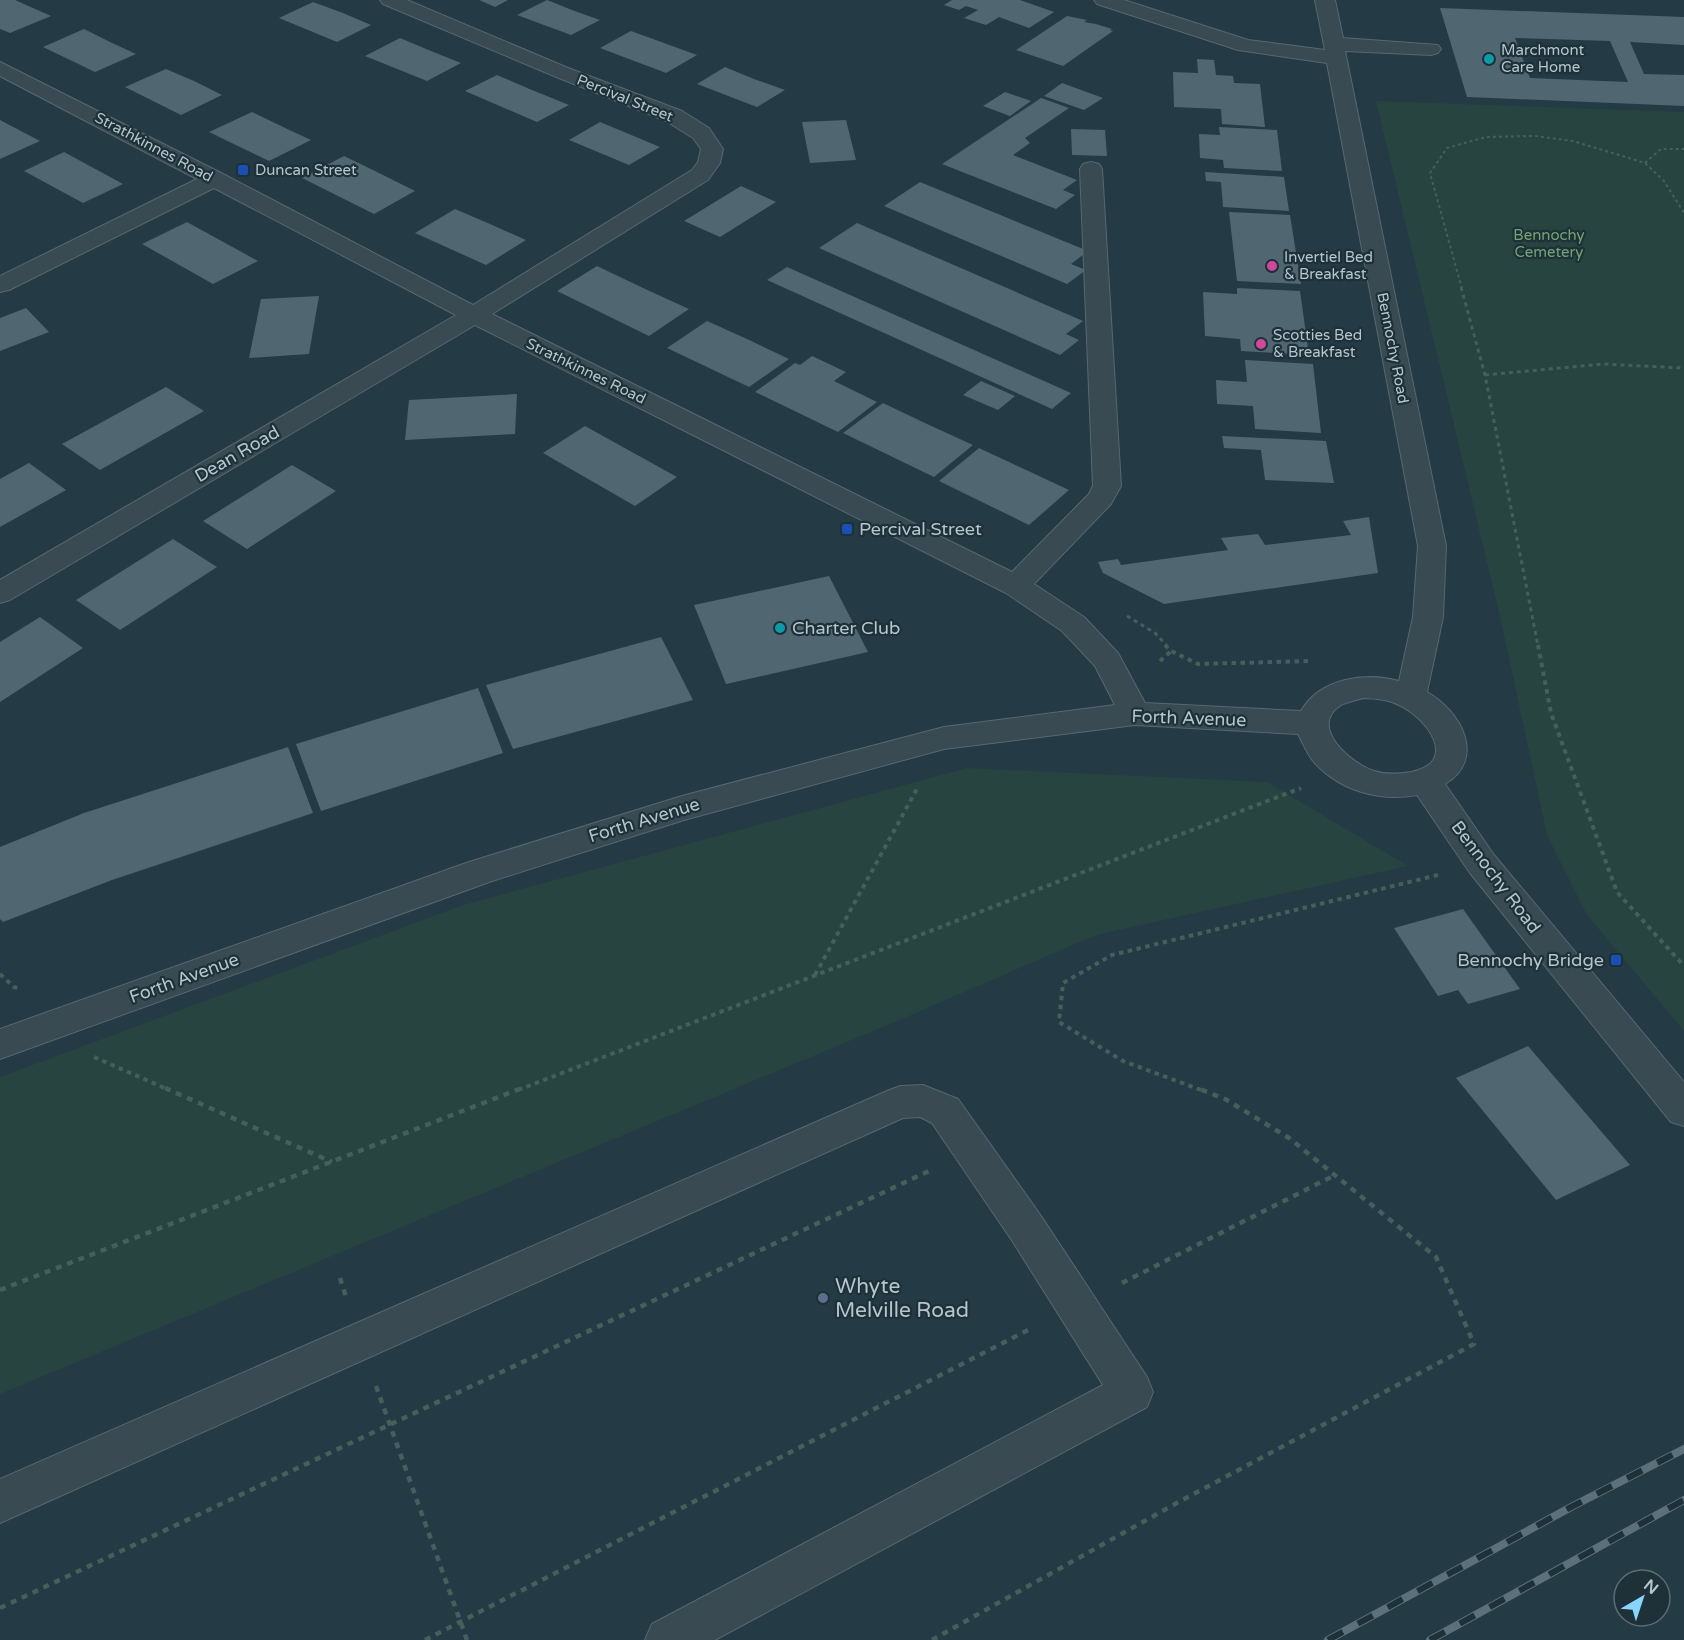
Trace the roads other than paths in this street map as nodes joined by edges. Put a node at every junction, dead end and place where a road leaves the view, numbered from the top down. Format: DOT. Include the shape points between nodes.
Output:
graph roads {
  1 [pos="390,0"];
  2 [pos="1104,0"];
  3 [pos="1325,0"];
  4 [pos="1431,49"];
  5 [pos="1335,51"];
  6 [pos="0,68"];
  7 [pos="1091,169"];
  8 [pos="215,179"];
  9 [pos="0,285"];
  10 [pos="474,315"];
  11 [pos="1016,586"];
  12 [pos="0,593"];
  13 [pos="1411,696"];
  14 [pos="1135,714"];
  15 [pos="1313,723"];
  16 [pos="1425,781"];
  17 [pos="0,1044"];
  18 [pos="1684,1110"];
  19 [pos="0,1501"];
  20 [pos="668,1640"];
  1 -- 10 [label="street, Percival Street" via="674,116 701,133 712,149 709,163 700,175"];
  2 -- 5 [label="street" via="1245,46"];
  3 -- 5 [label="street, Bennochy Road"];
  4 -- 5 [label="street"];
  5 -- 13 [label="street, Bennochy Road" via="1432,546 1428,617"];
  6 -- 8 [label="street, Strathkinnes Road"];
  7 -- 11 [label="street" via="1107,486 1101,498"];
  8 -- 9 [label="street"];
  8 -- 10 [label="street, Strathkinnes Road"];
  10 -- 11 [label="street, Strathkinnes Road"];
  10 -- 12 [label="street, Dean Road"];
  11 -- 14 [label="street, Strathkinnes Road" via="1073,624 1107,660"];
  13 -- 15 [label="street" via="1378,688 1347,690 1323,703"];
  13 -- 16 [label="street" via="1441,719 1452,747 1449,761"];
  14 -- 15 [label="street, Forth Avenue"];
  14 -- 17 [label="street, Forth Avenue" via="944,738 682,808 481,871"];
  15 -- 16 [label="street" via="1314,735 1328,759 1357,778 1392,786"];
  16 -- 18 [label="street, Bennochy Road" via="1482,864"];
  19 -- 20 [label="street" via="900,1102 923,1101 945,1111 1132,1392"];
}
